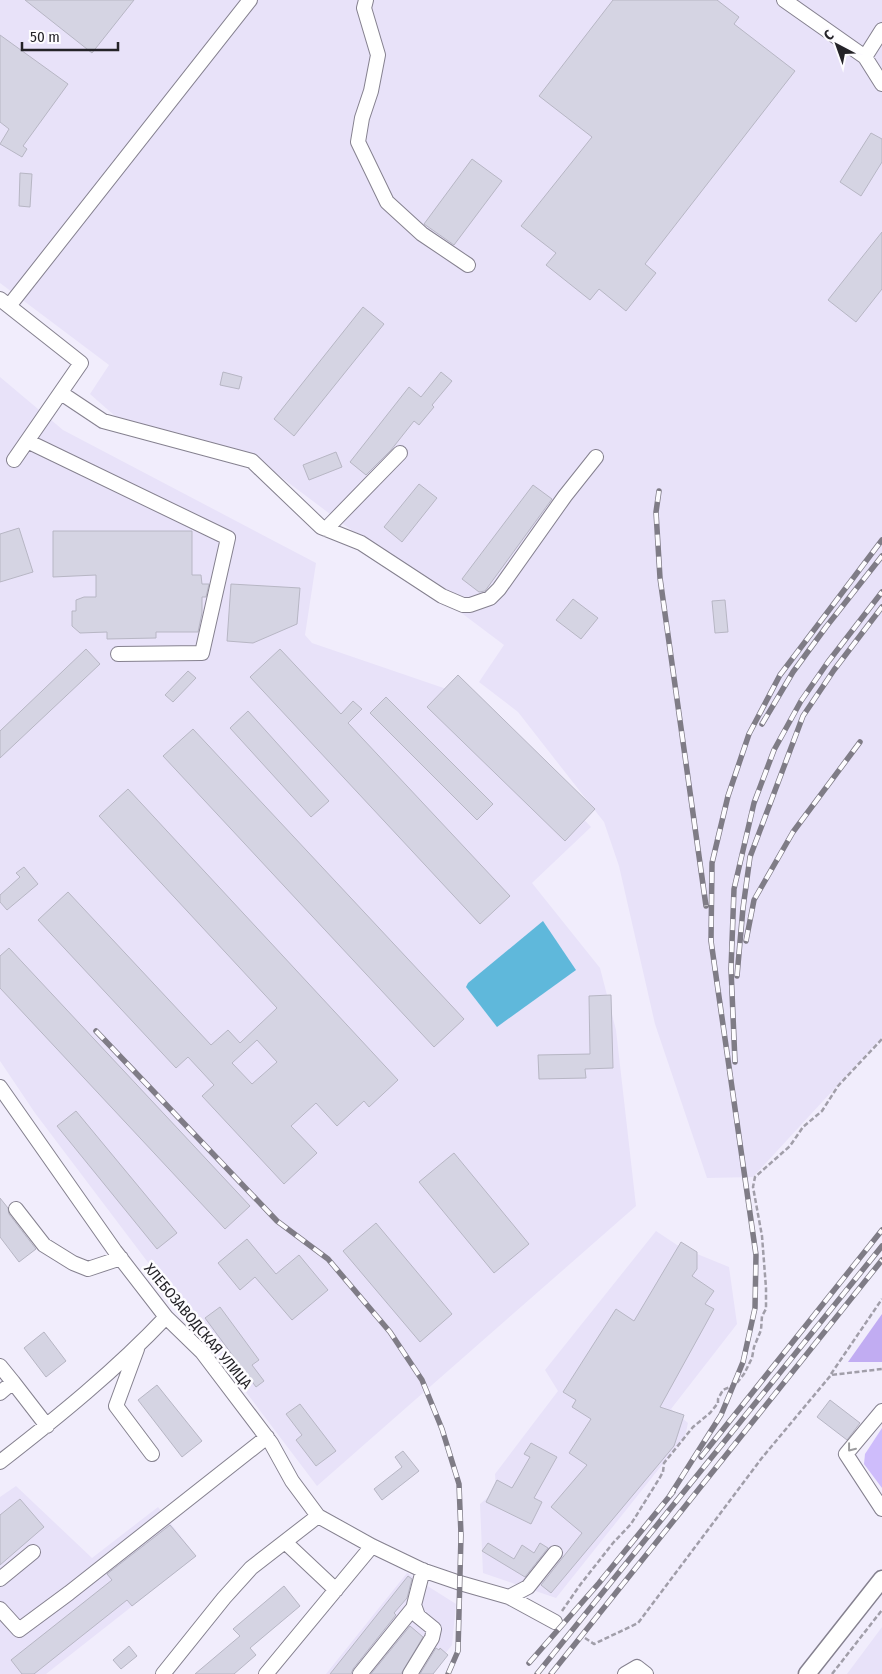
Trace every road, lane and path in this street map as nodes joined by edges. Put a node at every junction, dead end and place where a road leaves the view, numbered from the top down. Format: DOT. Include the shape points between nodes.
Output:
graph roads {
  1 [pos="250,0"];
  2 [pos="366,0"];
  3 [pos="784,0"];
  4 [pos="882,30"];
  5 [pos="865,57"];
  6 [pos="882,84"];
  7 [pos="468,265"];
  8 [pos="4,302"];
  9 [pos="61,393"];
  10 [pos="28,441"];
  11 [pos="400,453"];
  12 [pos="596,457"];
  13 [pos="14,460"];
  14 [pos="326,529"];
  15 [pos="118,654"];
  16 [pos="882,1039"];
  17 [pos="0,1087"];
  18 [pos="4,1103"];
  19 [pos="16,1208"];
  20 [pos="121,1258"];
  21 [pos="882,1299"];
  22 [pos="166,1317"];
  23 [pos="137,1348"];
  24 [pos="0,1366"];
  25 [pos="882,1368"];
  26 [pos="831,1375"];
  27 [pos="13,1382"];
  28 [pos="0,1393"];
  29 [pos="882,1411"];
  30 [pos="47,1426"];
  31 [pos="267,1437"];
  32 [pos="152,1454"];
  33 [pos="0,1462"];
  34 [pos="882,1509"];
  35 [pos="318,1516"];
  36 [pos="285,1542"];
  37 [pos="372,1546"];
  38 [pos="33,1552"];
  39 [pos="555,1553"];
  40 [pos="423,1570"];
  41 [pos="0,1579"];
  42 [pos="882,1579"];
  43 [pos="336,1590"];
  44 [pos="509,1597"];
  45 [pos="414,1607"];
  46 [pos="0,1609"];
  47 [pos="882,1610"];
  48 [pos="555,1622"];
  49 [pos="585,1638"];
  50 [pos="163,1674"];
  51 [pos="266,1674"];
  52 [pos="360,1674"];
  53 [pos="410,1674"];
  54 [pos="625,1674"];
  55 [pos="646,1674"];
  56 [pos="807,1674"];
  57 [pos="832,1674"];
  1 -- 8 [label="street"];
  2 -- 7 [label="street" via="364,8 378,55 358,142 386,202 422,234"];
  3 -- 5 [label="street"];
  4 -- 5 [label="street"];
  5 -- 6 [label="street"];
  8 -- 9 [label="street" via="82,364"];
  9 -- 10 [label="street"];
  9 -- 14 [label="street" via="103,421 252,461"];
  10 -- 13 [label="street"];
  10 -- 15 [label="street" via="228,538 202,653"];
  11 -- 14 [label="street"];
  12 -- 14 [label="street" via="564,496 499,589 490,598 470,605 442,596 361,543"];
  16 -- 48 [label="path" via="838,1086 822,1111 803,1127 785,1151 755,1177 753,1186 762,1236 766,1309 744,1374 736,1384 724,1390 710,1413 693,1427 664,1463 663,1472 631,1524 580,1585"];
  17 -- 18 [label="street, ХЛЕБОЗАВОДСКАЯ УЛИЦА"];
  18 -- 20 [label="street, ХЛЕБОЗАВОДСКАЯ УЛИЦА"];
  19 -- 20 [label="street" via="44,1245 73,1263 88,1269"];
  20 -- 22 [label="street, ХЛЕБОЗАВОДСКАЯ УЛИЦА"];
  21 -- 26 [label="path"];
  22 -- 23 [label="street"];
  22 -- 31 [label="street, ХЛЕБОЗАВОДСКАЯ УЛИЦА" via="202,1352"];
  23 -- 30 [label="street"];
  23 -- 32 [label="street" via="116,1406"];
  24 -- 27 [label="street"];
  25 -- 26 [label="path"];
  26 -- 49 [label="path" via="761,1459 638,1623 594,1644"];
  27 -- 28 [label="street"];
  27 -- 30 [label="street"];
  29 -- 34 [label="street, one-way" via="846,1454"];
  30 -- 33 [label="street"];
  31 -- 35 [label="street, ХЛЕБОЗАВОДСКАЯ УЛИЦА" via="292,1481"];
  31 -- 46 [label="street" via="18,1630"];
  35 -- 36 [label="street"];
  35 -- 37 [label="street, ХЛЕБОЗАВОДСКАЯ УЛИЦА"];
  36 -- 43 [label="street"];
  36 -- 50 [label="street" via="251,1568"];
  37 -- 40 [label="street, ХЛЕБОЗАВОДСКАЯ УЛИЦА"];
  37 -- 43 [label="street"];
  38 -- 41 [label="street"];
  39 -- 44 [label="street" via="528,1587"];
  40 -- 44 [label="street, ХЛЕБОЗАВОДСКАЯ УЛИЦА"];
  40 -- 45 [label="street"];
  42 -- 56 [label="main road"];
  43 -- 51 [label="street"];
  44 -- 48 [label="street, ХЛЕБОЗАВОДСКАЯ УЛИЦА"];
  45 -- 52 [label="street"];
  45 -- 53 [label="street" via="418,1616 434,1629"];
  47 -- 57 [label="path"];
  54 -- 55 [label="street" via="637,1667"];
}
